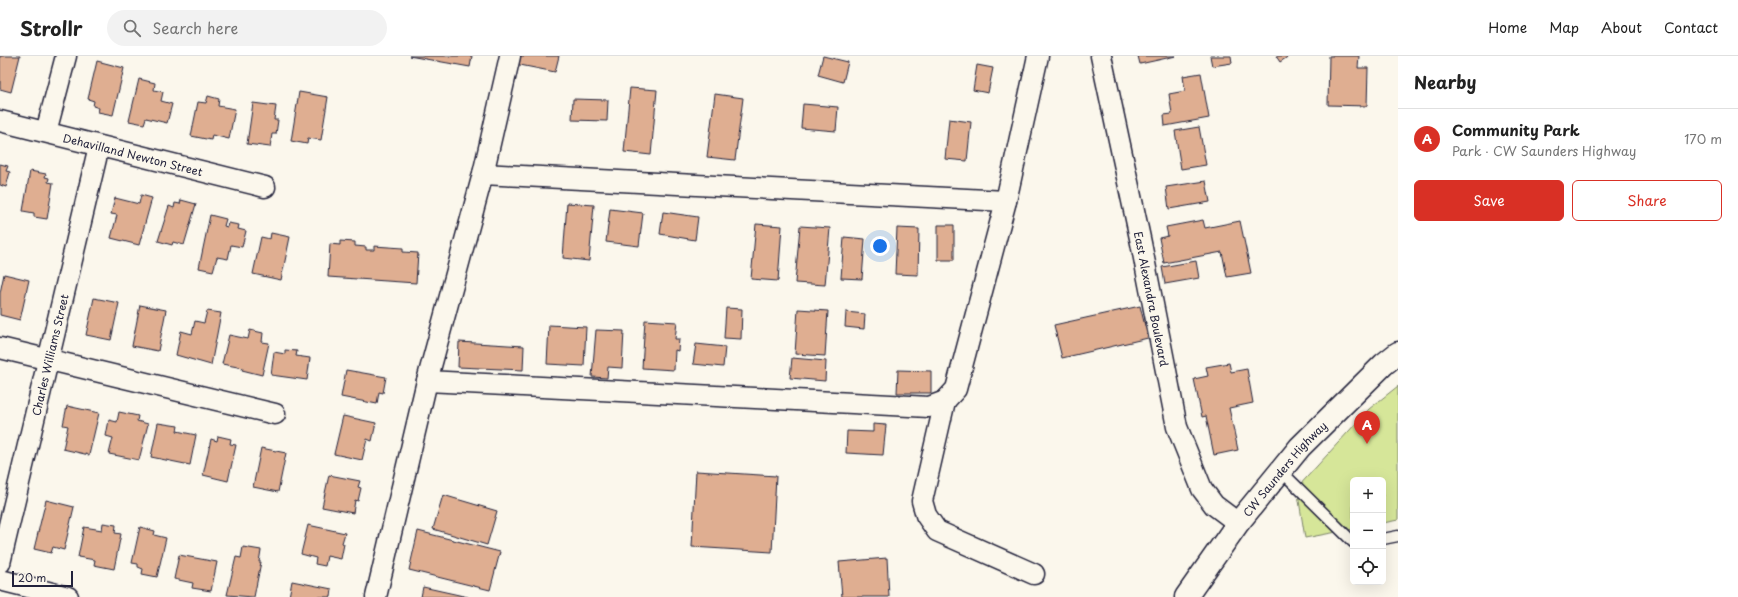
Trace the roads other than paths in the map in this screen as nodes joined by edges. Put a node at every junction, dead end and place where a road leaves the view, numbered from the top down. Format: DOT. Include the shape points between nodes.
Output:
graph roads {
  1 [pos="66,56"];
  2 [pos="510,56"];
  3 [pos="1038,56"];
  4 [pos="1101,56"];
  5 [pos="0,121"];
  6 [pos="46,132"];
  7 [pos="100,146"];
  8 [pos="483,174"];
  9 [pos="265,187"];
  10 [pos="1006,201"];
  11 [pos="0,348"];
  12 [pos="1398,353"];
  13 [pos="49,361"];
  14 [pos="427,382"];
  15 [pos="945,401"];
  16 [pos="275,414"];
  17 [pos="1281,471"];
  18 [pos="1238,522"];
  19 [pos="1398,536"];
  20 [pos="1386,538"];
  21 [pos="1350,539"];
  22 [pos="0,563"];
  23 [pos="1034,574"];
  24 [pos="0,580"];
  25 [pos="68,597"];
  26 [pos="376,597"];
  27 [pos="1186,597"];
  1 -- 6 [label="street"];
  2 -- 8 [label="street"];
  3 -- 10 [label="street"];
  4 -- 18 [label="street, East Alexandra Boulevard" via="1177,427 1202,489 1214,505"];
  5 -- 6 [label="street, Dehavilland Newton Street"];
  6 -- 7 [label="street, Dehavilland Newton Street"];
  7 -- 9 [label="street, Dehavilland Newton Street"];
  7 -- 13 [label="street, Charles Williams Street"];
  8 -- 10 [label="street"];
  8 -- 14 [label="street"];
  10 -- 15 [label="street" via="956,389"];
  11 -- 13 [label="street"];
  12 -- 17 [label="main road, CW Saunders Highway" via="1300,447"];
  13 -- 16 [label="street"];
  13 -- 22 [label="street, Charles Williams Street"];
  14 -- 15 [label="street" via="929,407"];
  14 -- 26 [label="street"];
  15 -- 23 [label="street" via="922,501 926,515 937,531"];
  17 -- 18 [label="main road, CW Saunders Highway"];
  17 -- 21 [label="lane"];
  18 -- 27 [label="main road, CW Saunders Highway"];
  19 -- 20 [label="lane"];
  24 -- 25 [label="street"];
}
